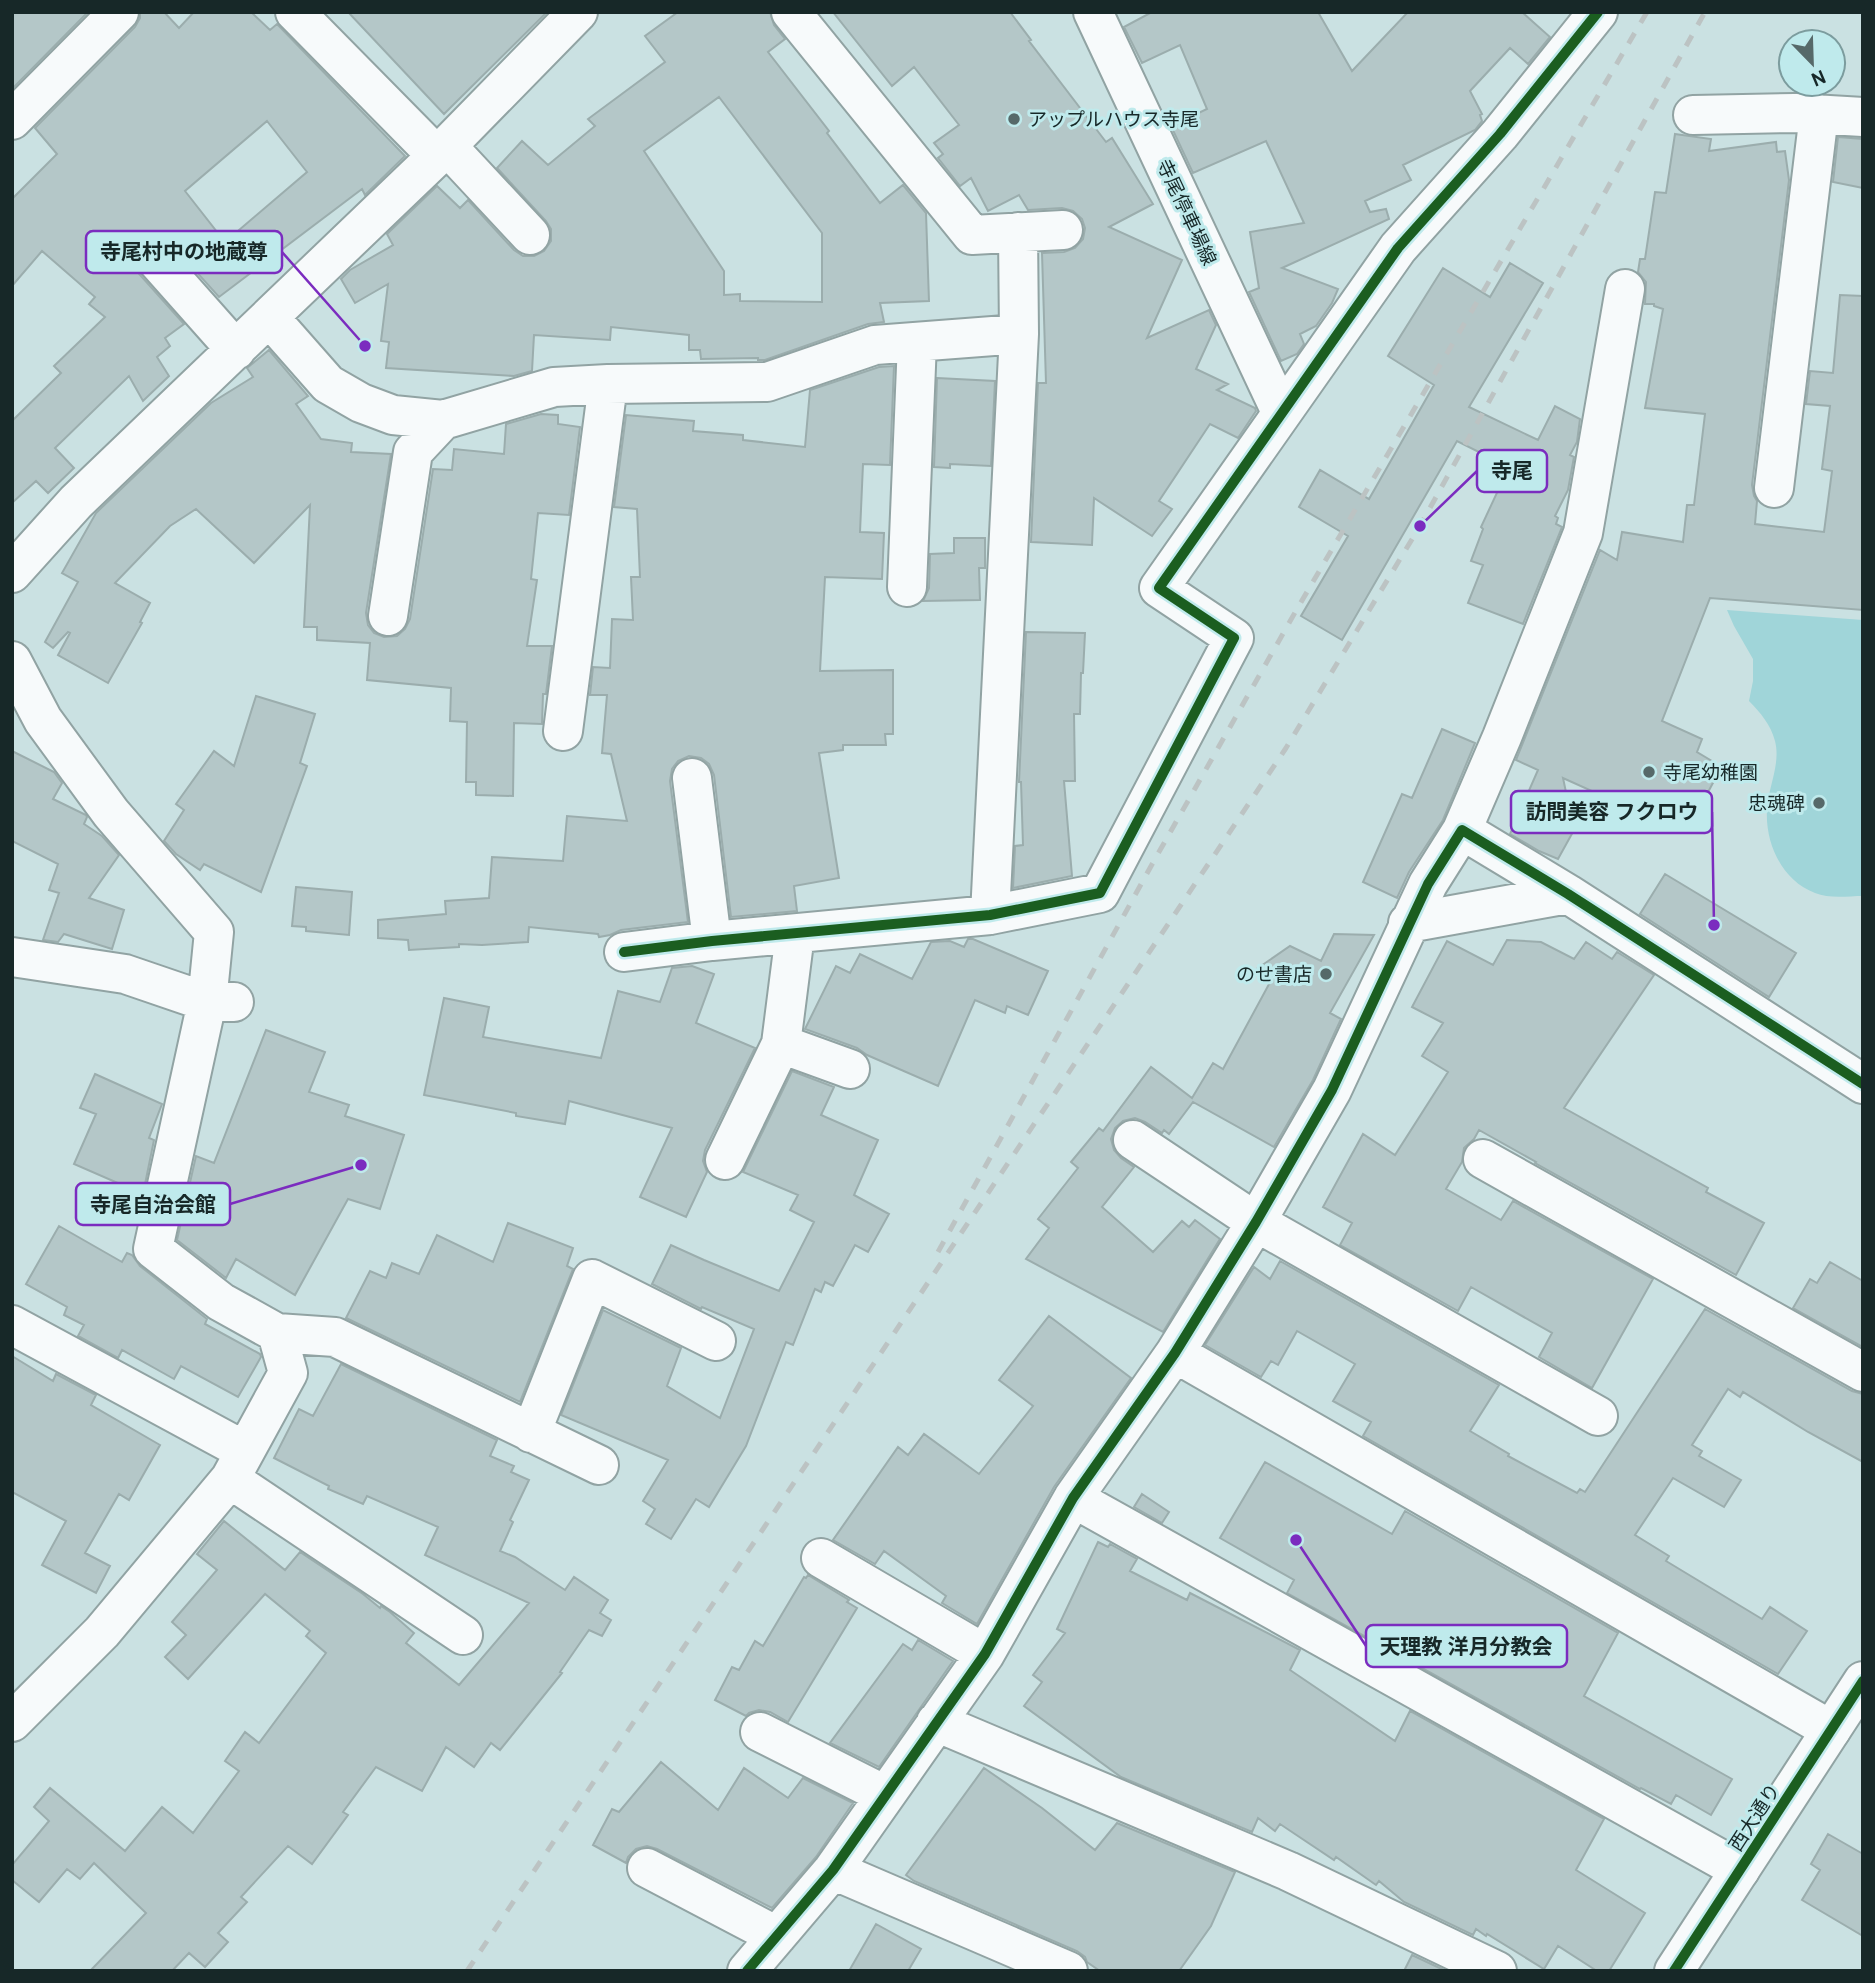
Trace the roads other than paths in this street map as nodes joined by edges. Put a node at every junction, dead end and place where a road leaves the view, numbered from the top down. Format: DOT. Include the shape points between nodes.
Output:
graph roads {
  1 [pos="119,12"];
  2 [pos="295,12"];
  3 [pos="578,12"];
  4 [pos="791,12"];
  5 [pos="1093,12"];
  6 [pos="1598,12"];
  7 [pos="1819,114"];
  8 [pos="1693,115"];
  9 [pos="1863,117"];
  10 [pos="12,120"];
  11 [pos="442,151"];
  12 [pos="1063,230"];
  13 [pos="1018,232"];
  14 [pos="530,235"];
  15 [pos="149,252"];
  16 [pos="1625,289"];
  17 [pos="269,317"];
  18 [pos="1019,334"];
  19 [pos="917,342"];
  20 [pos="236,350"];
  21 [pos="608,384"];
  22 [pos="1281,412"];
  23 [pos="443,420"];
  24 [pos="1774,488"];
  25 [pos="12,573"];
  26 [pos="907,587"];
  27 [pos="388,616"];
  28 [pos="12,661"];
  29 [pos="563,731"];
  30 [pos="692,778"];
  31 [pos="1462,830"];
  32 [pos="1568,894"];
  33 [pos="990,915"];
  34 [pos="1409,923"];
  35 [pos="795,934"];
  36 [pos="712,940"];
  37 [pos="624,952"];
  38 [pos="12,957"];
  39 [pos="220,1002"];
  40 [pos="781,1044"];
  41 [pos="850,1069"];
  42 [pos="1863,1084"];
  43 [pos="1133,1140"];
  44 [pos="1483,1159"];
  45 [pos="725,1160"];
  46 [pos="1256,1222"];
  47 [pos="12,1325"];
  48 [pos="277,1333"];
  49 [pos="716,1341"];
  50 [pos="1175,1353"];
  51 [pos="1863,1372"];
  52 [pos="1598,1416"];
  53 [pos="531,1433"];
  54 [pos="238,1465"];
  55 [pos="599,1465"];
  56 [pos="1073,1497"];
  57 [pos="821,1559"];
  58 [pos="463,1635"];
  59 [pos="985,1654"];
  60 [pos="1863,1681"];
  61 [pos="12,1722"];
  62 [pos="936,1723"];
  63 [pos="1831,1730"];
  64 [pos="760,1732"];
  65 [pos="885,1795"];
  66 [pos="647,1868"];
  67 [pos="833,1870"];
  68 [pos="1740,1870"];
  69 [pos="777,1936"];
  70 [pos="747,1971"];
  71 [pos="1068,1971"];
  72 [pos="1497,1971"];
  73 [pos="1674,1971"];
  1 -- 10 [label="street"];
  2 -- 11 [label="street"];
  3 -- 11 [label="street"];
  4 -- 13 [label="street" via="972,235"];
  5 -- 22 [label="street, 寺尾停車場線"];
  6 -- 22 [label="street" via="1500,134 1398,248"];
  7 -- 8 [label="street"];
  7 -- 9 [label="street"];
  7 -- 24 [label="street"];
  11 -- 14 [label="street"];
  11 -- 17 [label="street"];
  12 -- 13 [label="street"];
  13 -- 18 [label="street"];
  15 -- 20 [label="street"];
  16 -- 31 [label="street" via="1583,533"];
  17 -- 20 [label="street"];
  17 -- 23 [label="street" via="328,384 393,415"];
  18 -- 19 [label="street"];
  18 -- 33 [label="street"];
  19 -- 21 [label="street" via="875,345 767,382"];
  19 -- 26 [label="street"];
  20 -- 25 [label="street" via="76,502"];
  21 -- 23 [label="street" via="554,387"];
  21 -- 29 [label="street"];
  22 -- 33 [label="street" via="1159,588 1234,638 1100,893"];
  23 -- 27 [label="street" via="413,452"];
  28 -- 39 [label="street" via="43,720 111,813 214,932"];
  30 -- 36 [label="street"];
  31 -- 32 [label="street"];
  31 -- 34 [label="street"];
  32 -- 34 [label="street"];
  32 -- 42 [label="street"];
  33 -- 35 [label="street"];
  34 -- 46 [label="street" via="1332,1090"];
  35 -- 36 [label="street"];
  35 -- 40 [label="street"];
  36 -- 37 [label="street"];
  38 -- 39 [label="street" via="125,974"];
  39 -- 48 [label="street" via="153,1249 221,1302"];
  40 -- 41 [label="street"];
  40 -- 45 [label="street"];
  43 -- 46 [label="street"];
  44 -- 51 [label="street"];
  46 -- 50 [label="street"];
  46 -- 52 [label="street"];
  47 -- 54 [label="street"];
  48 -- 53 [label="street" via="335,1337"];
  48 -- 54 [label="street" via="288,1373"];
  49 -- 53 [label="street" via="592,1279"];
  50 -- 56 [label="street"];
  50 -- 63 [label="street"];
  53 -- 55 [label="street"];
  54 -- 58 [label="street"];
  54 -- 61 [label="street" via="102,1633"];
  56 -- 59 [label="street"];
  56 -- 68 [label="street"];
  57 -- 59 [label="street"];
  59 -- 62 [label="street"];
  60 -- 63 [label="street, 西大通り"];
  62 -- 65 [label="street"];
  62 -- 72 [label="street" via="1288,1871"];
  63 -- 68 [label="street, 西大通り"];
  64 -- 65 [label="street"];
  65 -- 67 [label="street"];
  66 -- 69 [label="street"];
  67 -- 69 [label="street"];
  67 -- 71 [label="street"];
  68 -- 73 [label="street, 西大通り"];
  69 -- 70 [label="street"];
}
